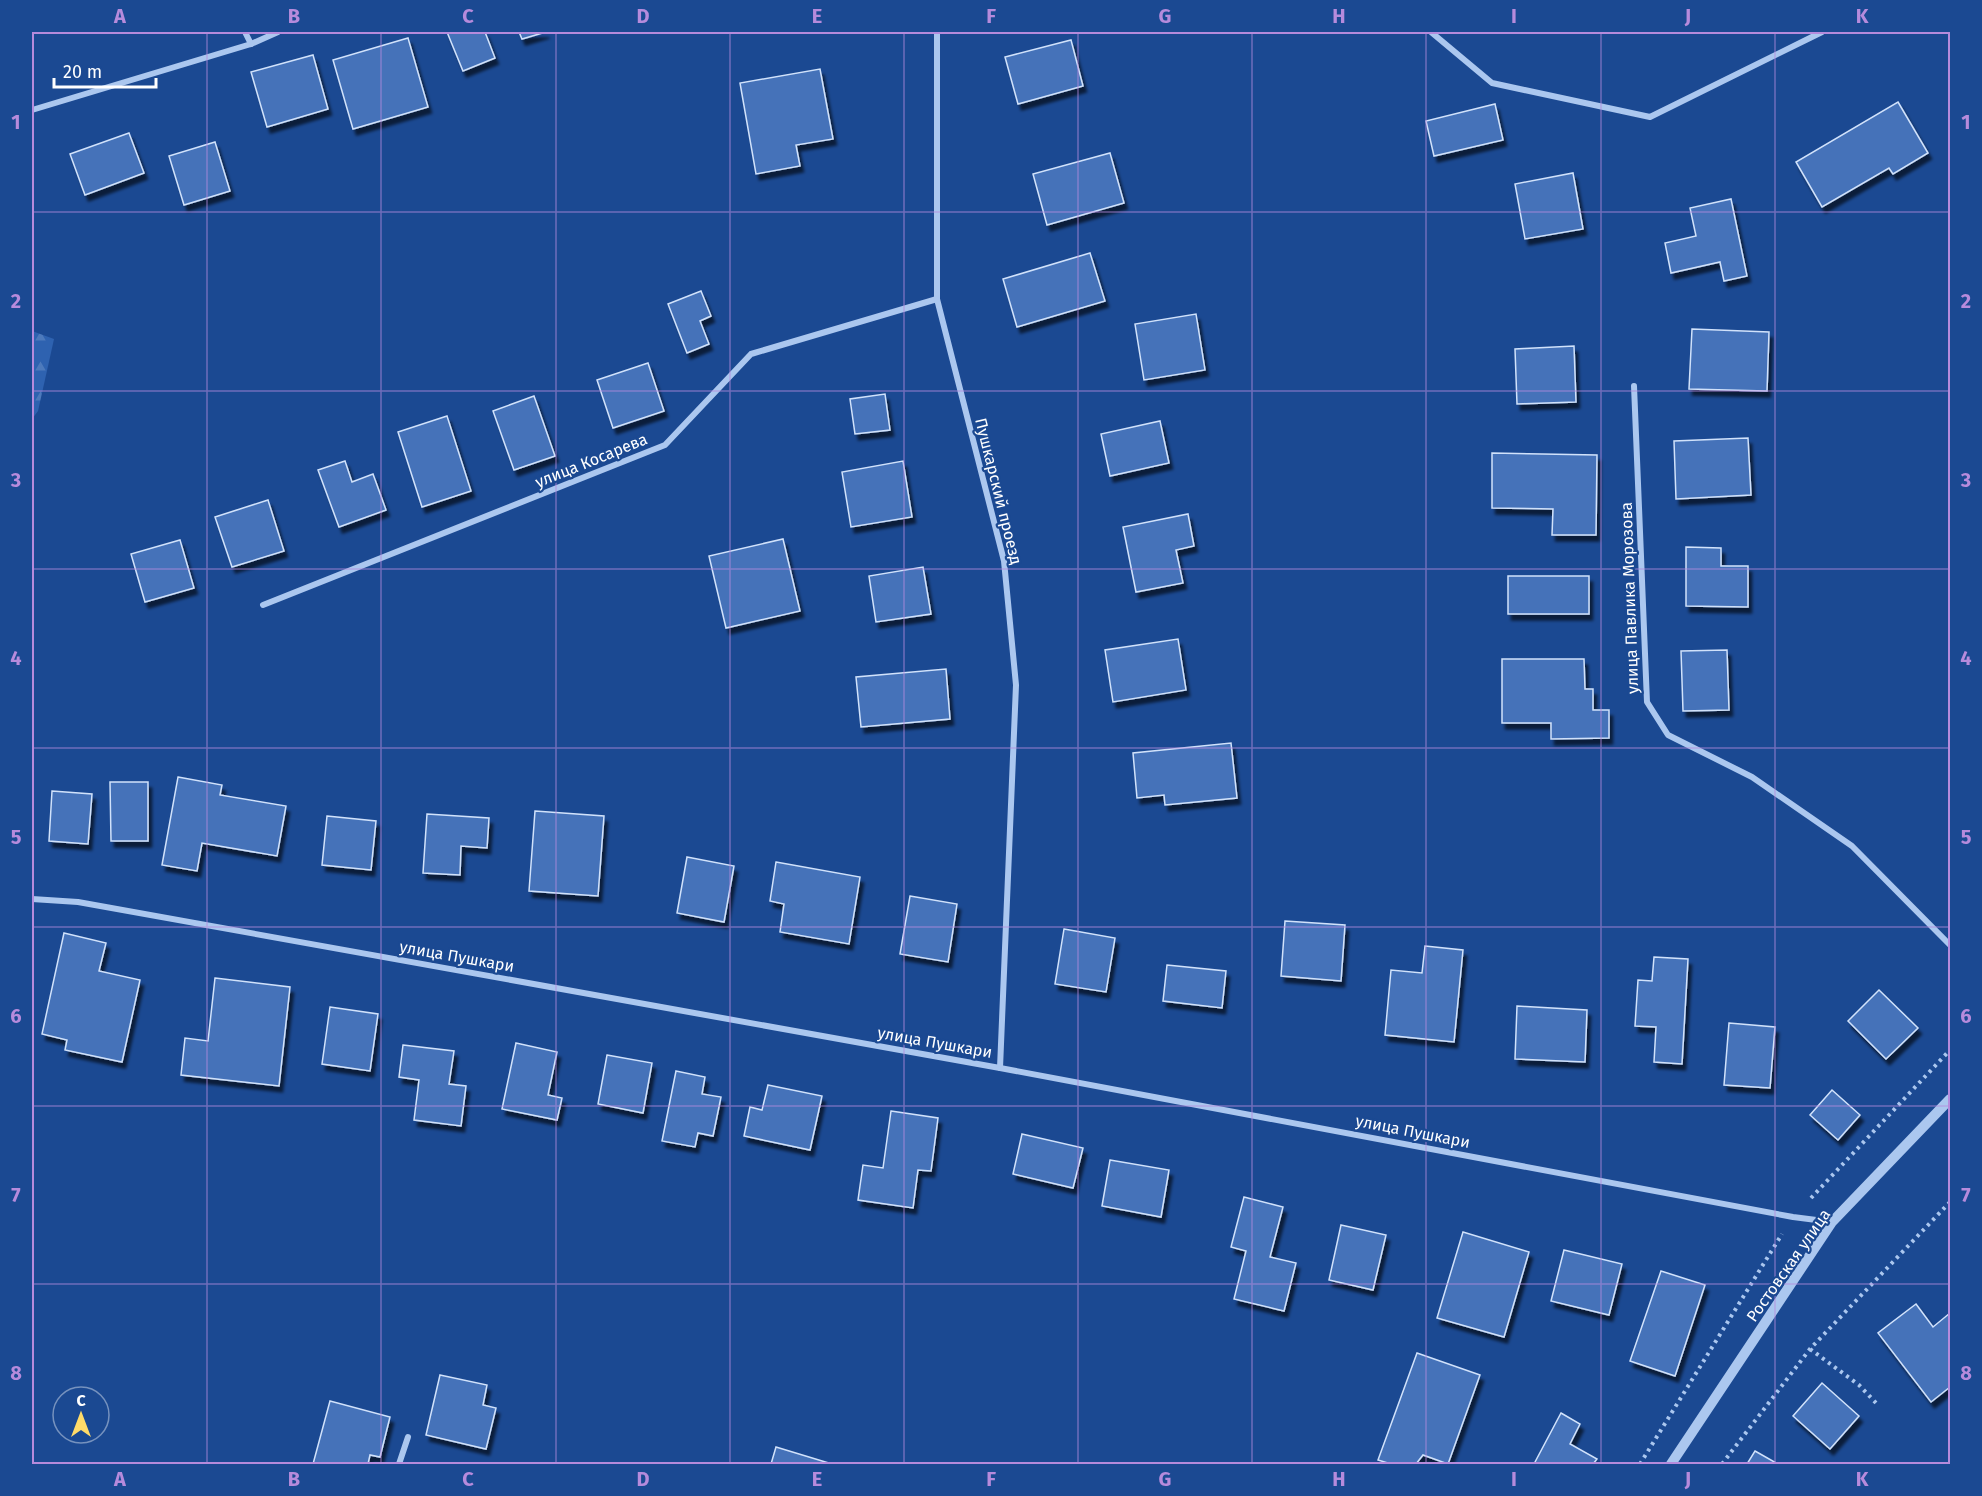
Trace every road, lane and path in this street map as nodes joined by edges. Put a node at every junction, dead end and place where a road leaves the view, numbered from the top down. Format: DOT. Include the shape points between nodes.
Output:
graph roads {
  1 [pos="245,32"];
  2 [pos="278,32"];
  3 [pos="937,32"];
  4 [pos="1431,32"];
  5 [pos="1822,32"];
  6 [pos="251,44"];
  7 [pos="32,110"];
  8 [pos="937,299"];
  9 [pos="1634,386"];
  10 [pos="263,605"];
  11 [pos="32,899"];
  12 [pos="1950,945"];
  13 [pos="1950,1050"];
  14 [pos="1000,1068"];
  15 [pos="1950,1099"];
  16 [pos="1950,1202"];
  17 [pos="1793,1217"];
  18 [pos="1832,1222"];
  19 [pos="1809,1349"];
  20 [pos="1877,1404"];
  21 [pos="408,1437"];
  22 [pos="399,1464"];
  23 [pos="1640,1464"];
  24 [pos="1671,1464"];
  25 [pos="1722,1464"];
  1 -- 6 [label="street"];
  2 -- 6 [label="street"];
  3 -- 8 [label="street, Пушкарский проезд"];
  4 -- 5 [label="street" via="1492,83 1650,117"];
  6 -- 7 [label="street"];
  8 -- 10 [label="street, улица Косарева" via="751,354 665,444"];
  8 -- 14 [label="street, Пушкарский проезд" via="1004,561 1016,685"];
  9 -- 12 [label="street, улица Павлика Морозова" via="1647,702 1668,735 1752,777 1852,846"];
  11 -- 14 [label="street, улица Пушкари" via="78,902"];
  13 -- 17 [label="path"];
  14 -- 17 [label="street, улица Пушкари"];
  15 -- 18 [label="street, Ростовская улица"];
  16 -- 19 [label="path"];
  17 -- 18 [label="street, улица Пушкари"];
  17 -- 23 [label="path"];
  18 -- 24 [label="street, Ростовская улица"];
  19 -- 20 [label="path" via="1859,1385"];
  19 -- 25 [label="path"];
  21 -- 22 [label="street"];
}
